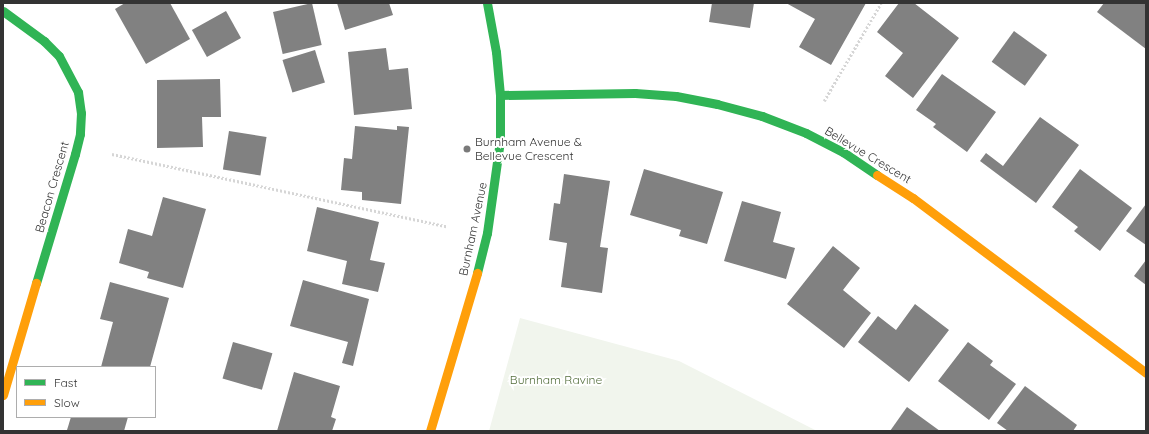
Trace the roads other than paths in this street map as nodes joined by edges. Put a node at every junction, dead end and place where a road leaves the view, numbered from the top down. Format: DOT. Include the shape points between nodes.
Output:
graph roads {
  1 [pos="487,3"];
  2 [pos="3,11"];
  3 [pos="500,95"];
  4 [pos="1146,373"];
  5 [pos="3,395"];
  6 [pos="430,431"];
  1 -- 3 [label="street, Burnham Avenue" via="496,52"];
  2 -- 5 [label="street, Beacon Crescent" via="44,41 59,56 78,92 81,113 80,134 75,154"];
  3 -- 4 [label="street, Bellevue Crescent" via="635,93 676,96 755,114 806,133 843,152 914,198"];
  3 -- 6 [label="street, Burnham Avenue" via="497,172 487,233"];
}
